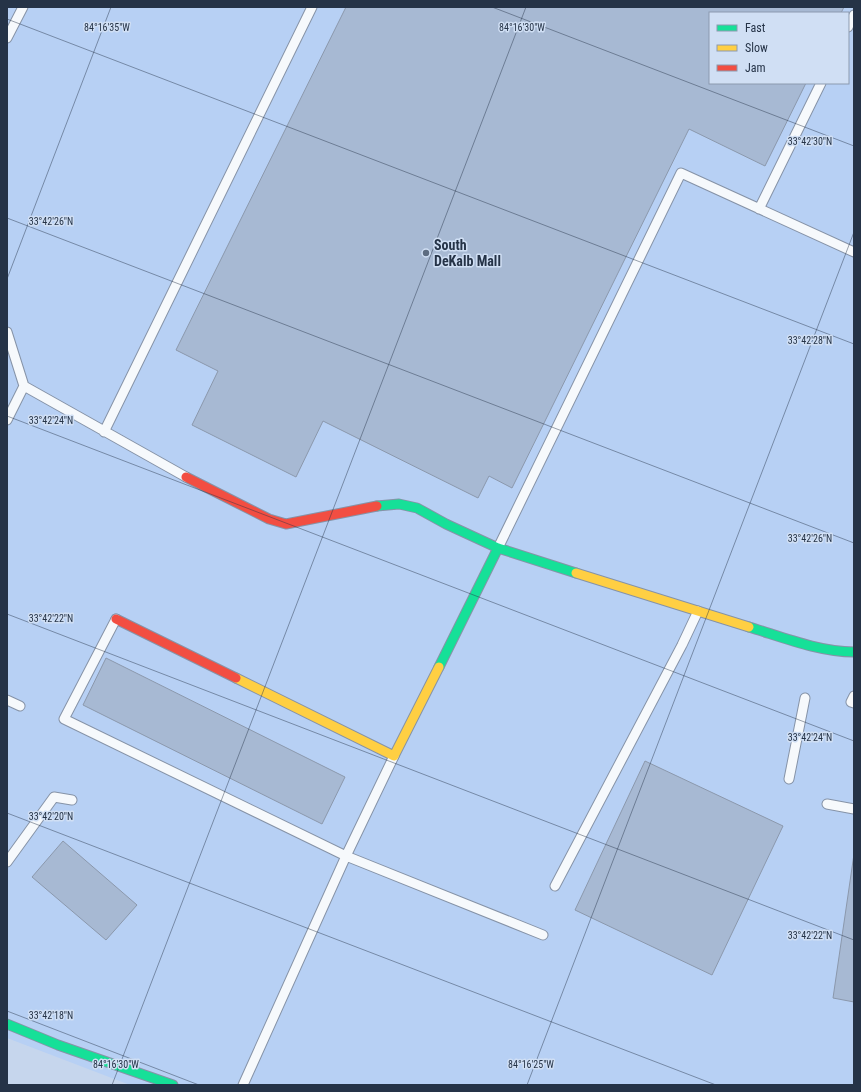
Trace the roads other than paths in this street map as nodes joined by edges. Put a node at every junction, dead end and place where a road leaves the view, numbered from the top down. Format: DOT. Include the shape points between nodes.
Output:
graph roads {
  1 [pos="23,7"];
  2 [pos="312,7"];
  3 [pos="854,15"];
  4 [pos="849,25"];
  5 [pos="7,38"];
  6 [pos="821,84"];
  7 [pos="759,209"];
  8 [pos="854,252"];
  9 [pos="7,332"];
  10 [pos="24,386"];
  11 [pos="7,420"];
  12 [pos="104,432"];
  13 [pos="186,477"];
  14 [pos="498,548"];
  15 [pos="698,611"];
  16 [pos="116,620"];
  17 [pos="854,652"];
  18 [pos="854,696"];
  19 [pos="806,698"];
  20 [pos="7,700"];
  21 [pos="854,703"];
  22 [pos="20,706"];
  23 [pos="394,756"];
  24 [pos="789,779"];
  25 [pos="72,800"];
  26 [pos="827,804"];
  27 [pos="854,809"];
  28 [pos="346,856"];
  29 [pos="7,862"];
  30 [pos="554,886"];
  31 [pos="543,935"];
  32 [pos="7,1024"];
  33 [pos="173,1085"];
  34 [pos="243,1085"];
  1 -- 5 [label="lane"];
  2 -- 12 [label="lane"];
  3 -- 4 [label="lane"];
  6 -- 7 [label="lane"];
  7 -- 8 [label="lane"];
  7 -- 14 [label="lane" via="681,173"];
  9 -- 10 [label="lane"];
  10 -- 11 [label="lane"];
  10 -- 12 [label="lane"];
  12 -- 13 [label="lane"];
  13 -- 14 [label="street" via="269,519 286,524 399,504 417,508"];
  14 -- 15 [label="street"];
  14 -- 23 [label="street"];
  15 -- 17 [label="street" via="797,642"];
  15 -- 30 [label="lane"];
  16 -- 23 [label="street"];
  16 -- 28 [label="lane" via="64,720"];
  18 -- 21 [label="lane" via="851,702"];
  19 -- 24 [label="lane"];
  20 -- 22 [label="lane"];
  23 -- 28 [label="lane"];
  25 -- 29 [label="lane" via="54,798"];
  26 -- 27 [label="lane"];
  28 -- 31 [label="lane"];
  28 -- 34 [label="lane"];
  32 -- 33 [label="street" via="58,1045"];
}
